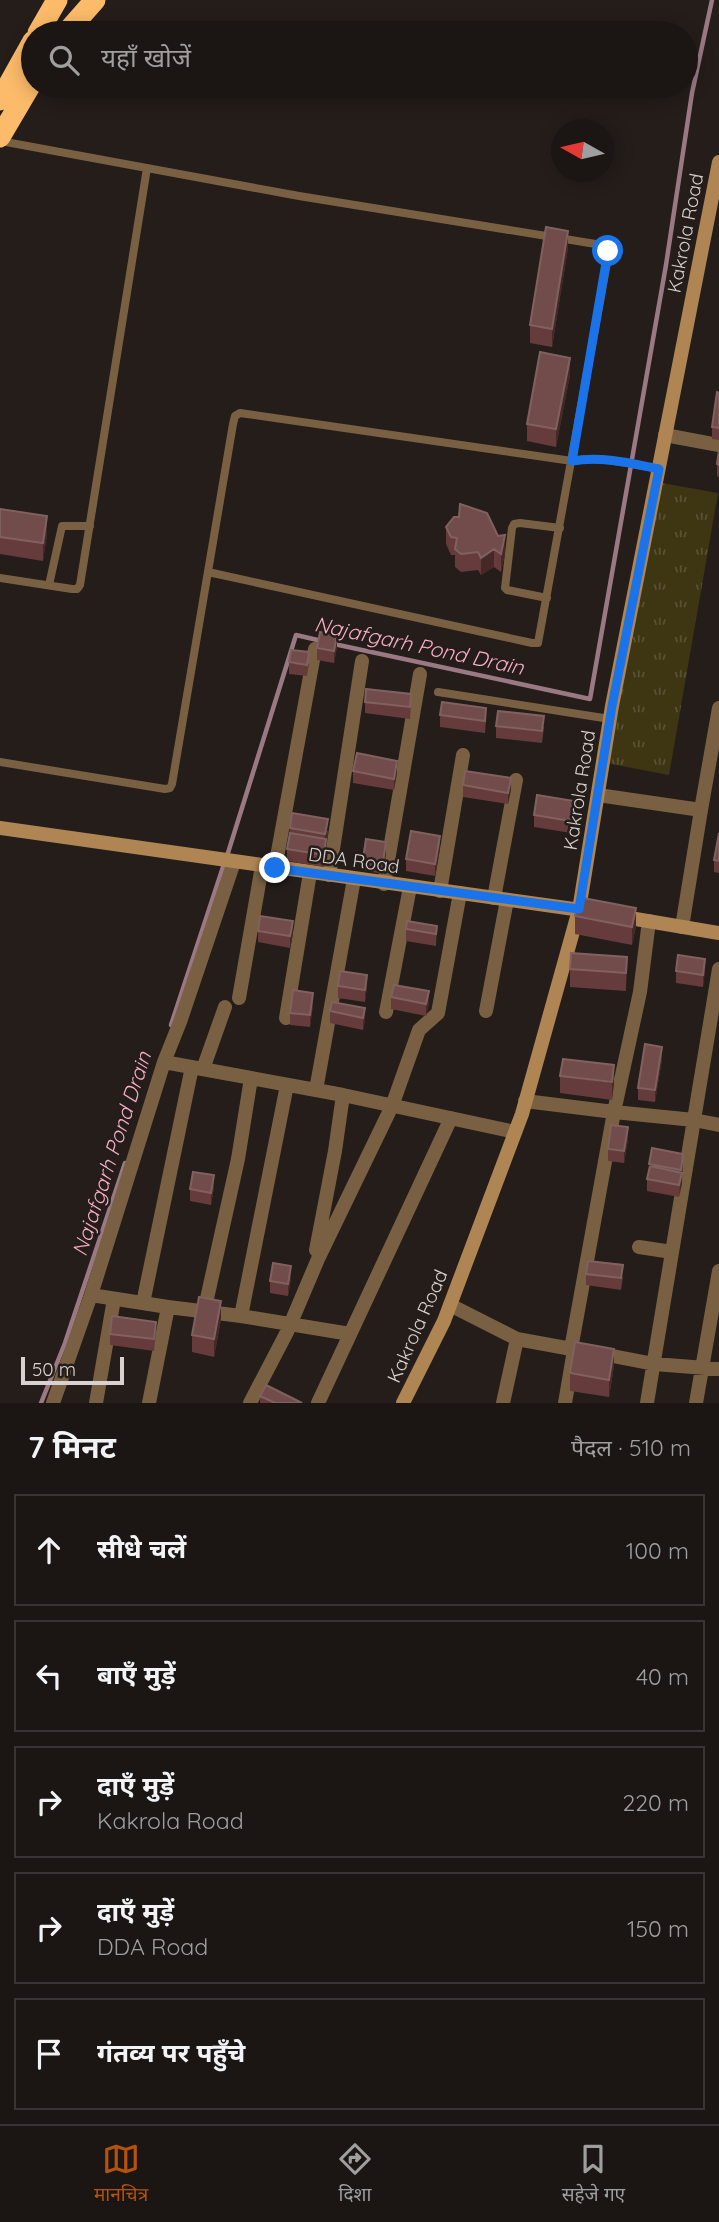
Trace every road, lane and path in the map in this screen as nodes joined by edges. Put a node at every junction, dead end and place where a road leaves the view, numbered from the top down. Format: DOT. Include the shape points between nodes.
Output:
graph roads {
  1 [pos="57,0"];
  2 [pos="94,0"];
  3 [pos="45,21"];
  4 [pos="76,21"];
  5 [pos="21,62"];
  6 [pos="23,98"];
  7 [pos="0,100"];
  8 [pos="0,139"];
  9 [pos="719,162"];
  10 [pos="147,169"];
  11 [pos="716,191"];
  12 [pos="665,435"];
  13 [pos="719,445"];
  14 [pos="572,461"];
  15 [pos="659,469"];
  16 [pos="90,526"];
  17 [pos="560,528"];
  18 [pos="208,572"];
  19 [pos="0,578"];
  20 [pos="49,585"];
  21 [pos="547,598"];
  22 [pos="315,649"];
  23 [pos="362,661"];
  24 [pos="420,674"];
  25 [pos="438,692"];
  26 [pos="719,708"];
  27 [pos="610,719"];
  28 [pos="463,755"];
  29 [pos="0,762"];
  30 [pos="516,780"];
  31 [pos="598,795"];
  32 [pos="701,810"];
  33 [pos="0,828"];
  34 [pos="226,861"];
  35 [pos="269,867"];
  36 [pos="310,873"];
  37 [pos="329,876"];
  38 [pos="354,879"];
  39 [pos="384,884"];
  40 [pos="410,887"];
  41 [pos="440,891"];
  42 [pos="460,893"];
  43 [pos="500,899"];
  44 [pos="579,909"];
  45 [pos="649,922"];
  46 [pos="682,927"];
  47 [pos="719,933"];
  48 [pos="719,969"];
  49 [pos="239,998"];
  50 [pos="225,1007"];
  51 [pos="486,1011"];
  52 [pos="386,1012"];
  53 [pos="286,1018"];
  54 [pos="164,1062"];
  55 [pos="198,1068"];
  56 [pos="251,1078"];
  57 [pos="287,1085"];
  58 [pos="316,1090"];
  59 [pos="343,1095"];
  60 [pos="525,1101"];
  61 [pos="392,1105"];
  62 [pos="614,1112"];
  63 [pos="451,1118"];
  64 [pos="694,1120"];
  65 [pos="719,1125"];
  66 [pos="515,1132"];
  67 [pos="639,1247"];
  68 [pos="672,1252"];
  69 [pos="719,1272"];
  70 [pos="311,1276"];
  71 [pos="91,1295"];
  72 [pos="114,1299"];
  73 [pos="143,1303"];
  74 [pos="450,1305"];
  75 [pos="168,1307"];
  76 [pos="204,1311"];
  77 [pos="241,1316"];
  78 [pos="291,1323"];
  79 [pos="351,1334"];
  80 [pos="517,1339"];
  81 [pos="572,1349"];
  82 [pos="654,1364"];
  83 [pos="702,1367"];
  84 [pos="719,1369"];
  85 [pos="53,1403"];
  86 [pos="96,1403"];
  87 [pos="149,1403"];
  88 [pos="250,1403"];
  89 [pos="318,1403"];
  90 [pos="403,1403"];
  91 [pos="503,1403"];
  92 [pos="565,1403"];
  93 [pos="647,1403"];
  94 [pos="696,1403"];
  1 -- 3 [label="highway"];
  2 -- 4 [label="highway"];
  5 -- 7 [label="highway"];
  6 -- 8 [label="highway"];
  8 -- 10 [label="lane"];
  9 -- 11 [label="street, Kakrola Road"];
  10 -- 14 [label="lane" via="608,246"];
  10 -- 16 [label="lane"];
  11 -- 12 [label="street, Kakrola Road"];
  12 -- 13 [label="street"];
  12 -- 15 [label="street, Kakrola Road"];
  14 -- 15 [label="lane" via="615,460"];
  14 -- 17 [label="lane"];
  14 -- 18 [label="lane" via="240,413 233,424"];
  15 -- 27 [label="street, Kakrola Road"];
  16 -- 20 [label="lane" via="62,526"];
  16 -- 20 [label="lane" via="80,585 72,589"];
  17 -- 21 [label="lane"];
  17 -- 21 [label="lane" via="520,523 512,528 505,588"];
  18 -- 21 [label="lane" via="532,643 540,638"];
  18 -- 29 [label="lane" via="170,788"];
  19 -- 20 [label="lane"];
  22 -- 35 [label="street"];
  23 -- 37 [label="street"];
  24 -- 39 [label="street"];
  25 -- 27 [label="lane"];
  26 -- 32 [label="street"];
  27 -- 31 [label="street, Kakrola Road"];
  28 -- 41 [label="street"];
  30 -- 43 [label="street"];
  31 -- 32 [label="street"];
  31 -- 44 [label="street, Kakrola Road"];
  32 -- 46 [label="street"];
  33 -- 34 [label="street, DDA Road"];
  34 -- 35 [label="street, DDA Road"];
  34 -- 54 [label="street"];
  35 -- 36 [label="street, DDA Road"];
  35 -- 49 [label="street"];
  36 -- 37 [label="street, DDA Road"];
  36 -- 53 [label="street"];
  37 -- 38 [label="street, DDA Road"];
  38 -- 39 [label="street, DDA Road"];
  38 -- 58 [label="street"];
  39 -- 40 [label="street, DDA Road"];
  40 -- 41 [label="street, DDA Road"];
  40 -- 52 [label="street"];
  41 -- 42 [label="street, DDA Road"];
  42 -- 43 [label="street, DDA Road"];
  42 -- 61 [label="street" via="438,1013 419,1030"];
  43 -- 44 [label="street, DDA Road"];
  43 -- 51 [label="street"];
  44 -- 45 [label="street, DDA Road"];
  44 -- 60 [label="street, Kakrola Road"];
  45 -- 46 [label="street, DDA Road"];
  45 -- 62 [label="street" via="640,992"];
  46 -- 47 [label="street, DDA Road"];
  48 -- 64 [label="street"];
  50 -- 55 [label="street"];
  54 -- 55 [label="street"];
  54 -- 71 [label="street"];
  55 -- 56 [label="street"];
  55 -- 73 [label="street"];
  56 -- 57 [label="street"];
  56 -- 76 [label="street"];
  57 -- 58 [label="street"];
  57 -- 77 [label="street"];
  58 -- 59 [label="street"];
  59 -- 61 [label="street"];
  59 -- 70 [label="street"];
  60 -- 62 [label="street"];
  60 -- 66 [label="street, Kakrola Road"];
  61 -- 63 [label="street"];
  61 -- 70 [label="street"];
  62 -- 64 [label="street"];
  62 -- 81 [label="street"];
  63 -- 66 [label="street"];
  63 -- 79 [label="street"];
  64 -- 65 [label="street"];
  64 -- 68 [label="street"];
  66 -- 74 [label="street, Kakrola Road"];
  67 -- 68 [label="street"];
  68 -- 82 [label="street"];
  69 -- 83 [label="street"];
  70 -- 78 [label="street"];
  71 -- 72 [label="street"];
  71 -- 85 [label="street"];
  72 -- 73 [label="street"];
  72 -- 86 [label="street"];
  73 -- 75 [label="street"];
  74 -- 80 [label="street"];
  74 -- 90 [label="street, Kakrola Road"];
  75 -- 76 [label="street"];
  75 -- 87 [label="street"];
  76 -- 77 [label="street"];
  77 -- 78 [label="street"];
  78 -- 79 [label="street"];
  78 -- 88 [label="street"];
  79 -- 89 [label="street"];
  80 -- 81 [label="street"];
  80 -- 91 [label="street"];
  81 -- 82 [label="street"];
  81 -- 92 [label="street"];
  82 -- 83 [label="street"];
  82 -- 93 [label="street"];
  83 -- 84 [label="street"];
  83 -- 94 [label="street"];
}
